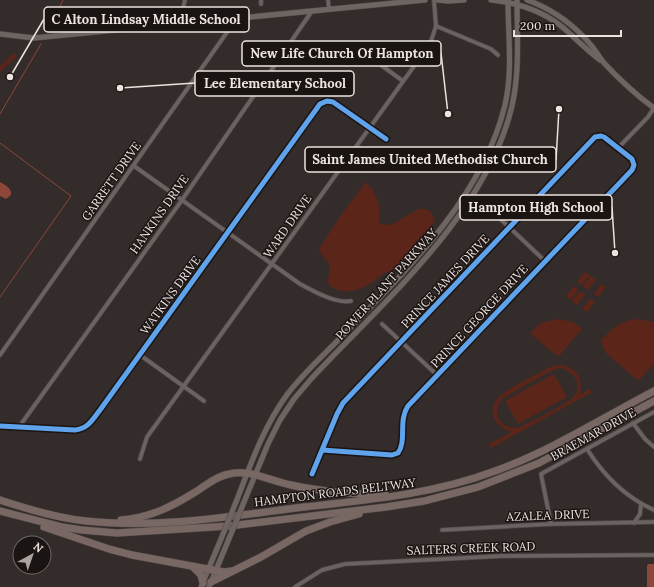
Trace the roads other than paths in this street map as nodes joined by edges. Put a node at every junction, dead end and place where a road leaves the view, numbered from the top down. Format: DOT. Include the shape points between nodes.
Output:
graph roads {
  1 [pos="185,0"];
  2 [pos="328,0"];
  3 [pos="425,0"];
  4 [pos="434,0"];
  5 [pos="438,0"];
  6 [pos="464,0"];
  7 [pos="491,0"];
  8 [pos="527,0"];
  9 [pos="508,1"];
  10 [pos="517,2"];
  11 [pos="329,9"];
  12 [pos="312,11"];
  13 [pos="237,18"];
  14 [pos="184,23"];
  15 [pos="436,26"];
  16 [pos="0,34"];
  17 [pos="367,55"];
  18 [pos="498,55"];
  19 [pos="604,63"];
  20 [pos="403,81"];
  21 [pos="654,108"];
  22 [pos="369,128"];
  23 [pos="386,139"];
  24 [pos="618,148"];
  25 [pos="134,166"];
  26 [pos="182,200"];
  27 [pos="494,212"];
  28 [pos="510,227"];
  29 [pos="227,233"];
  30 [pos="545,261"];
  31 [pos="272,264"];
  32 [pos="351,301"];
  33 [pos="382,324"];
  34 [pos="401,342"];
  35 [pos="0,355"];
  36 [pos="140,355"];
  37 [pos="437,375"];
  38 [pos="184,387"];
  39 [pos="654,391"];
  40 [pos="204,401"];
  41 [pos="654,401"];
  42 [pos="654,412"];
  43 [pos="633,423"];
  44 [pos="0,426"];
  45 [pos="19,427"];
  46 [pos="654,447"];
  47 [pos="588,449"];
  48 [pos="322,450"];
  49 [pos="140,459"];
  50 [pos="247,474"];
  51 [pos="312,474"];
  52 [pos="255,475"];
  53 [pos="405,495"];
  54 [pos="0,500"];
  55 [pos="641,504"];
  56 [pos="386,507"];
  57 [pos="654,510"];
  58 [pos="0,511"];
  59 [pos="8,513"];
  60 [pos="85,521"];
  61 [pos="654,522"];
  62 [pos="634,523"];
  63 [pos="551,524"];
  64 [pos="442,530"];
  65 [pos="654,555"];
  66 [pos="191,566"];
  67 [pos="212,569"];
  68 [pos="232,571"];
  69 [pos="206,585"];
  70 [pos="295,587"];
  1 -- 14 [label="street"];
  2 -- 11 [label="street"];
  3 -- 11 [label="main road"];
  4 -- 15 [label="street, WARD DRIVE"];
  5 -- 6 [label="main road"];
  7 -- 9 [label="main road"];
  8 -- 19 [label="main road" via="548,9 567,22 591,45"];
  9 -- 10 [label="main road"];
  9 -- 50 [label="main road, POWER PLANT PARKWAY" via="509,84 498,128 483,163 449,217 408,268 287,396 267,429"];
  10 -- 19 [label="main road" via="555,21"];
  10 -- 52 [label="main road, POWER PLANT PARKWAY" via="517,66 514,92 505,130 489,166 458,217 422,262 294,399 274,432"];
  11 -- 12 [label="main road"];
  12 -- 13 [label="main road"];
  12 -- 26 [label="street, HANKINS DRIVE"];
  13 -- 14 [label="main road"];
  13 -- 25 [label="street, GARRETT DRIVE"];
  14 -- 16 [label="main road" via="34,38"];
  15 -- 18 [label="street" via="491,49"];
  15 -- 20 [label="street, WARD DRIVE" via="430,44"];
  17 -- 20 [label="street"];
  19 -- 21 [label="main road"];
  20 -- 22 [label="street, WARD DRIVE"];
  21 -- 24 [label="street"];
  22 -- 23 [label="street"];
  22 -- 29 [label="street, WATKINS DRIVE" via="333,102 320,104"];
  22 -- 31 [label="street, WARD DRIVE"];
  24 -- 28 [label="street, PRINCE JAMES DRIVE" via="604,136 595,138"];
  24 -- 30 [label="street, PRINCE GEORGE DRIVE" via="632,159 633,168"];
  25 -- 26 [label="street"];
  25 -- 35 [label="street, GARRETT DRIVE"];
  26 -- 29 [label="street"];
  26 -- 45 [label="street, HANKINS DRIVE"];
  27 -- 28 [label="street"];
  28 -- 30 [label="street"];
  28 -- 34 [label="street, PRINCE JAMES DRIVE"];
  29 -- 31 [label="street"];
  29 -- 36 [label="street, WATKINS DRIVE"];
  30 -- 37 [label="street, PRINCE GEORGE DRIVE"];
  31 -- 32 [label="street" via="312,291 342,302"];
  31 -- 38 [label="street, WARD DRIVE"];
  33 -- 34 [label="street"];
  34 -- 37 [label="street"];
  34 -- 48 [label="street, PRINCE JAMES DRIVE" via="341,407"];
  36 -- 38 [label="street"];
  36 -- 45 [label="street, WATKINS DRIVE" via="100,410 82,430"];
  37 -- 48 [label="street, PRINCE GEORGE DRIVE" via="406,408 398,453 392,455"];
  38 -- 40 [label="street"];
  38 -- 49 [label="street, WARD DRIVE" via="147,437"];
  39 -- 53 [label="highway, HAMPTON ROADS BELTWAY" via="551,447 506,467 446,486"];
  41 -- 56 [label="highway, HAMPTON ROADS BELTWAY" via="539,463 509,476 444,497"];
  42 -- 43 [label="street, BRAEMAR DRIVE"];
  43 -- 46 [label="street"];
  43 -- 47 [label="street, BRAEMAR DRIVE"];
  44 -- 45 [label="street, WATKINS DRIVE"];
  47 -- 55 [label="street" via="617,486"];
  47 -- 63 [label="street, BRAEMAR DRIVE" via="541,474"];
  48 -- 51 [label="street, PRINCE JAMES DRIVE"];
  50 -- 52 [label="highway"];
  50 -- 60 [label="highway" via="222,475 174,505 147,516"];
  50 -- 67 [label="main road, POWER PLANT PARKWAY, bridge"];
  52 -- 53 [label="highway" via="300,487"];
  52 -- 67 [label="main road, POWER PLANT PARKWAY, bridge" via="229,537"];
  53 -- 60 [label="highway, HAMPTON ROADS BELTWAY" via="168,523 126,524"];
  54 -- 60 [label="highway, HAMPTON ROADS BELTWAY" via="52,515"];
  55 -- 57 [label="street"];
  55 -- 62 [label="street" via="640,514"];
  56 -- 59 [label="highway, HAMPTON ROADS BELTWAY" via="229,526 117,533 62,527"];
  56 -- 68 [label="highway" via="318,526"];
  58 -- 59 [label="highway, HAMPTON ROADS BELTWAY"];
  59 -- 66 [label="highway" via="108,549"];
  61 -- 62 [label="street, AZALEA DRIVE"];
  62 -- 63 [label="street, AZALEA DRIVE"];
  63 -- 64 [label="street, AZALEA DRIVE"];
  65 -- 70 [label="street, SALTERS CREEK ROAD" via="502,556 345,564 322,570"];
  66 -- 67 [label="highway"];
  66 -- 69 [label="highway" via="201,575"];
  67 -- 68 [label="highway"];
  67 -- 69 [label="main road"];
  67 -- 69 [label="main road"];
  68 -- 69 [label="highway"];
}
